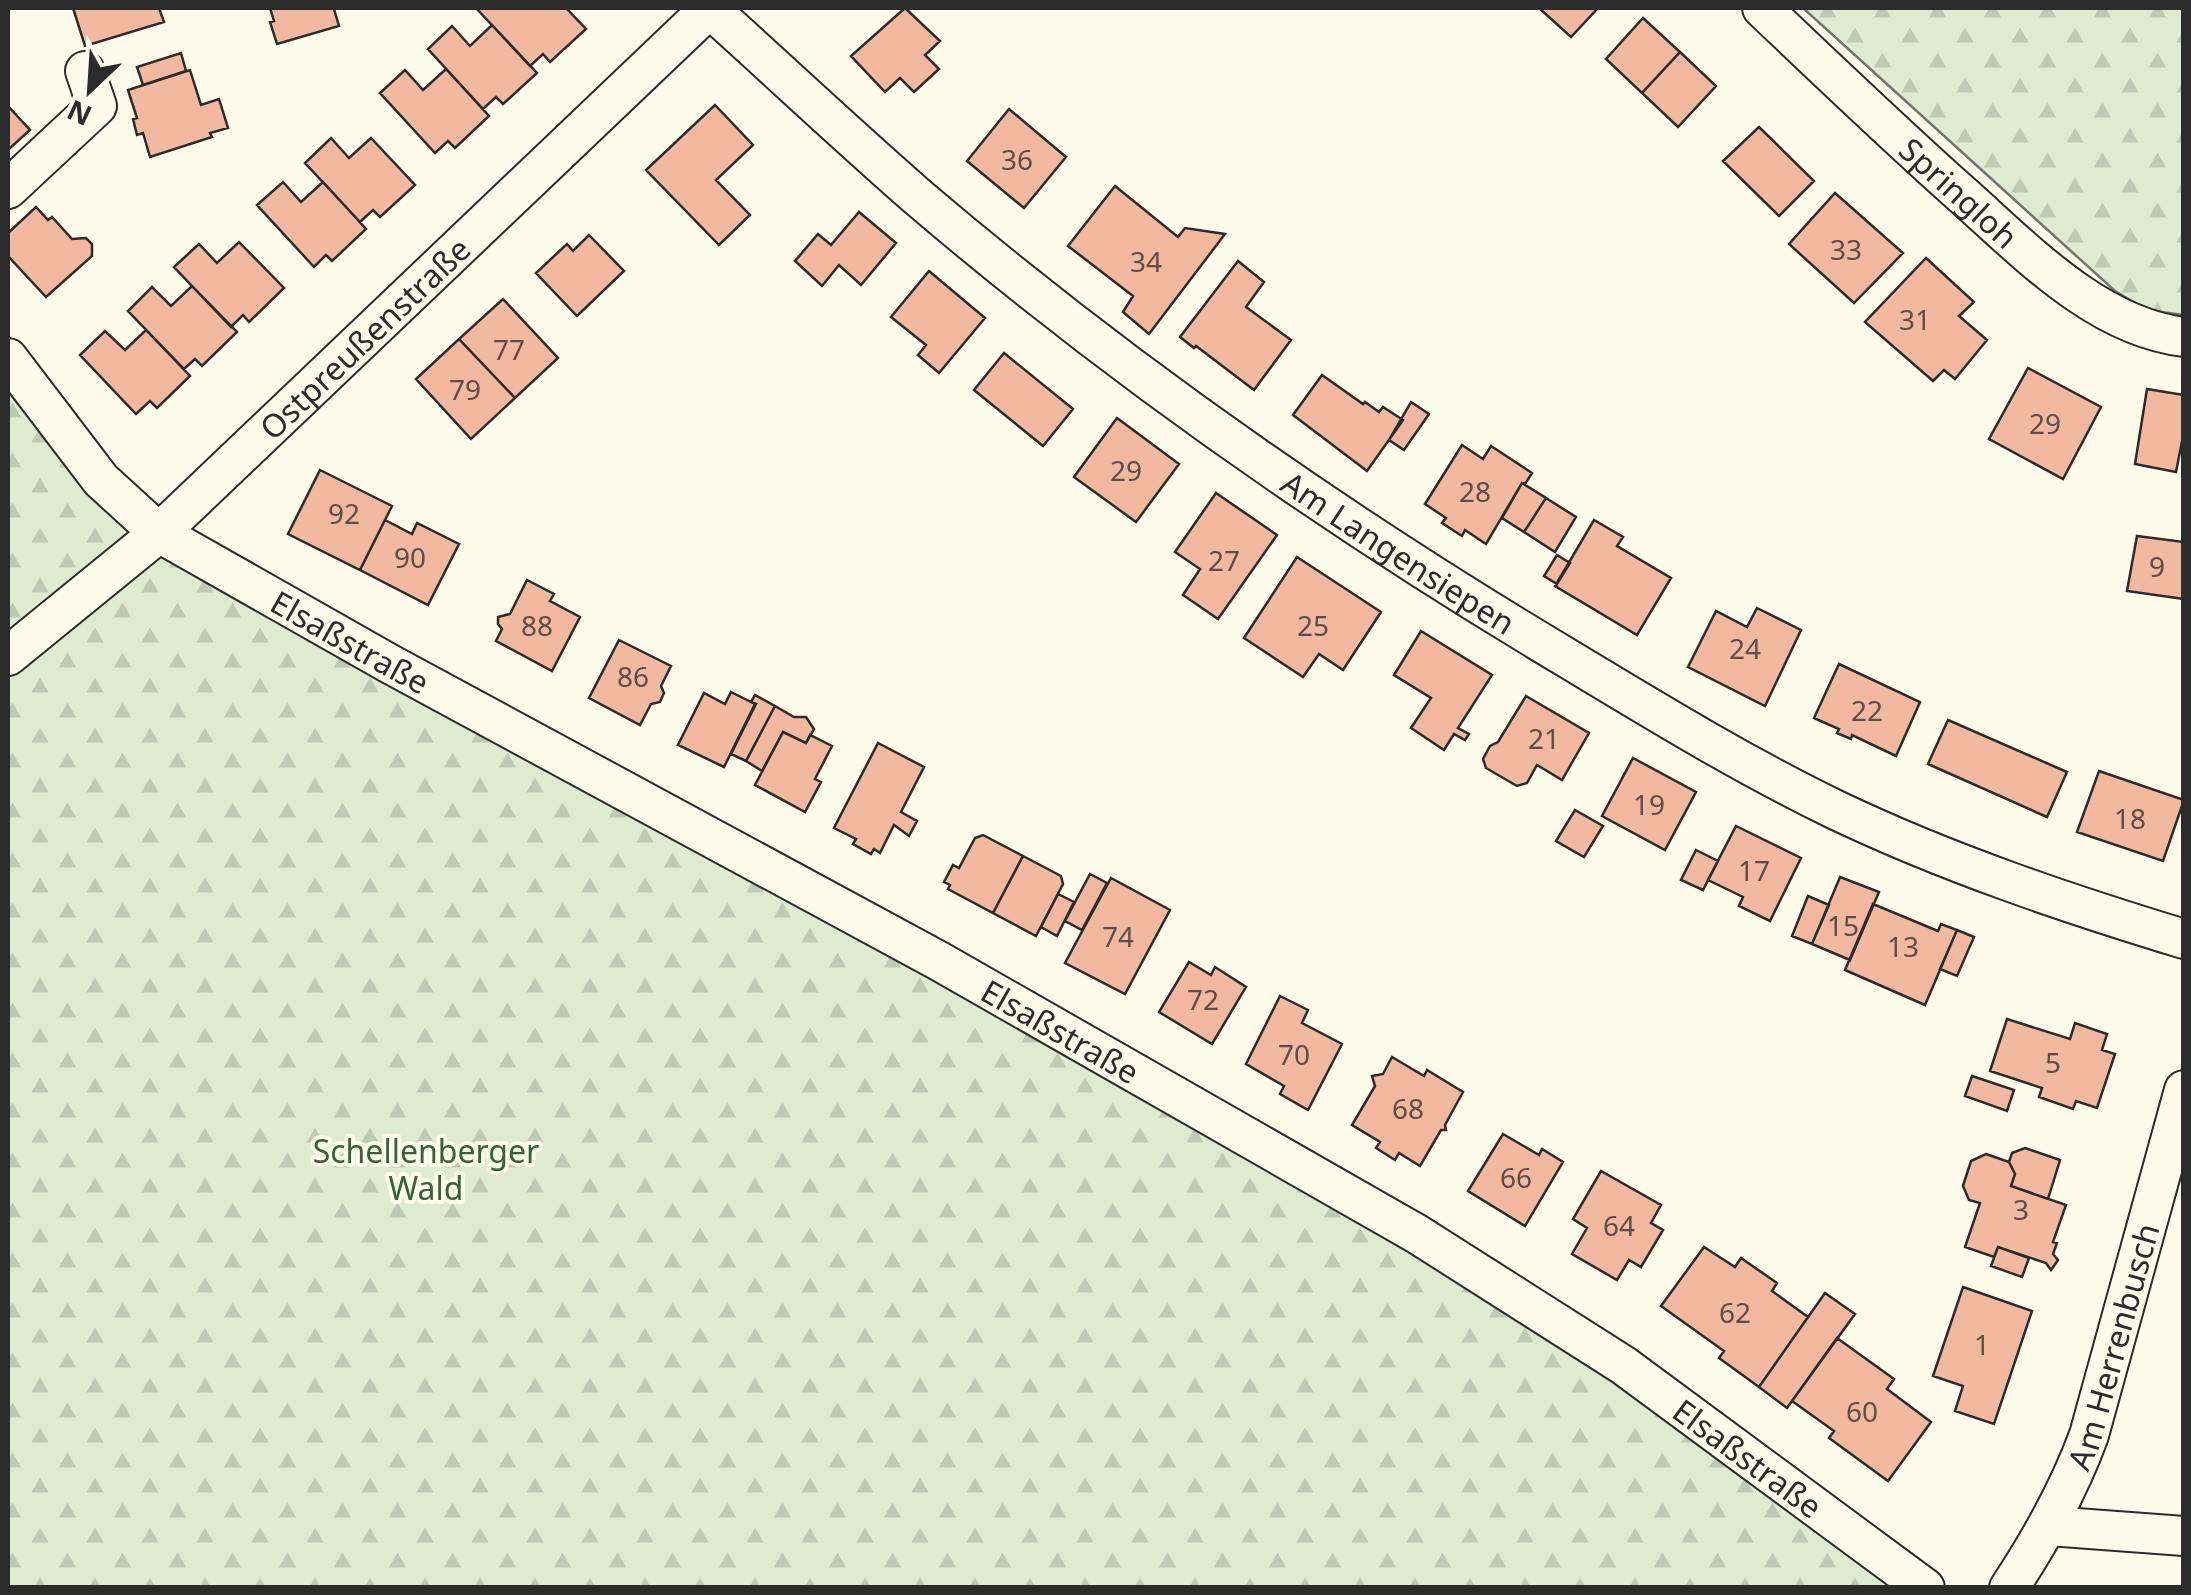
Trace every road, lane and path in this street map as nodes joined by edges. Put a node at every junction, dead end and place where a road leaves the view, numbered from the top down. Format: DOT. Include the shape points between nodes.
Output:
graph roads {
  1 [pos="710,8"];
  2 [pos="1762,8"];
  3 [pos="85,71"];
  4 [pos="8,188"];
  5 [pos="2184,337"];
  6 [pos="8,358"];
  7 [pos="159,533"];
  8 [pos="8,656"];
  9 [pos="2184,939"];
  10 [pos="2184,1090"];
  11 [pos="2049,1526"];
  12 [pos="2184,1536"];
  13 [pos="1925,1588"];
  14 [pos="2009,1588"];
  1 -- 7 [label="street, Ostpreußenstraße"];
  1 -- 9 [label="street, Am Langensiepen" via="918,197 1041,298 1282,476 1486,610 1742,762 1837,810 2082,908"];
  2 -- 5 [label="street, Springloh" via="2043,265 2128,322"];
  3 -- 4 [label="street" via="97,106"];
  6 -- 7 [label="street, Elsaßstraße" via="101,480"];
  7 -- 8 [label="street, Ostpreußenstraße"];
  7 -- 13 [label="street, Elsaßstraße" via="973,980 1418,1234 1623,1365"];
  10 -- 11 [label="street, Am Herrenbusch" via="2100,1401"];
  11 -- 12 [label="street"];
  11 -- 14 [label="street, Am Herrenbusch"];
}
